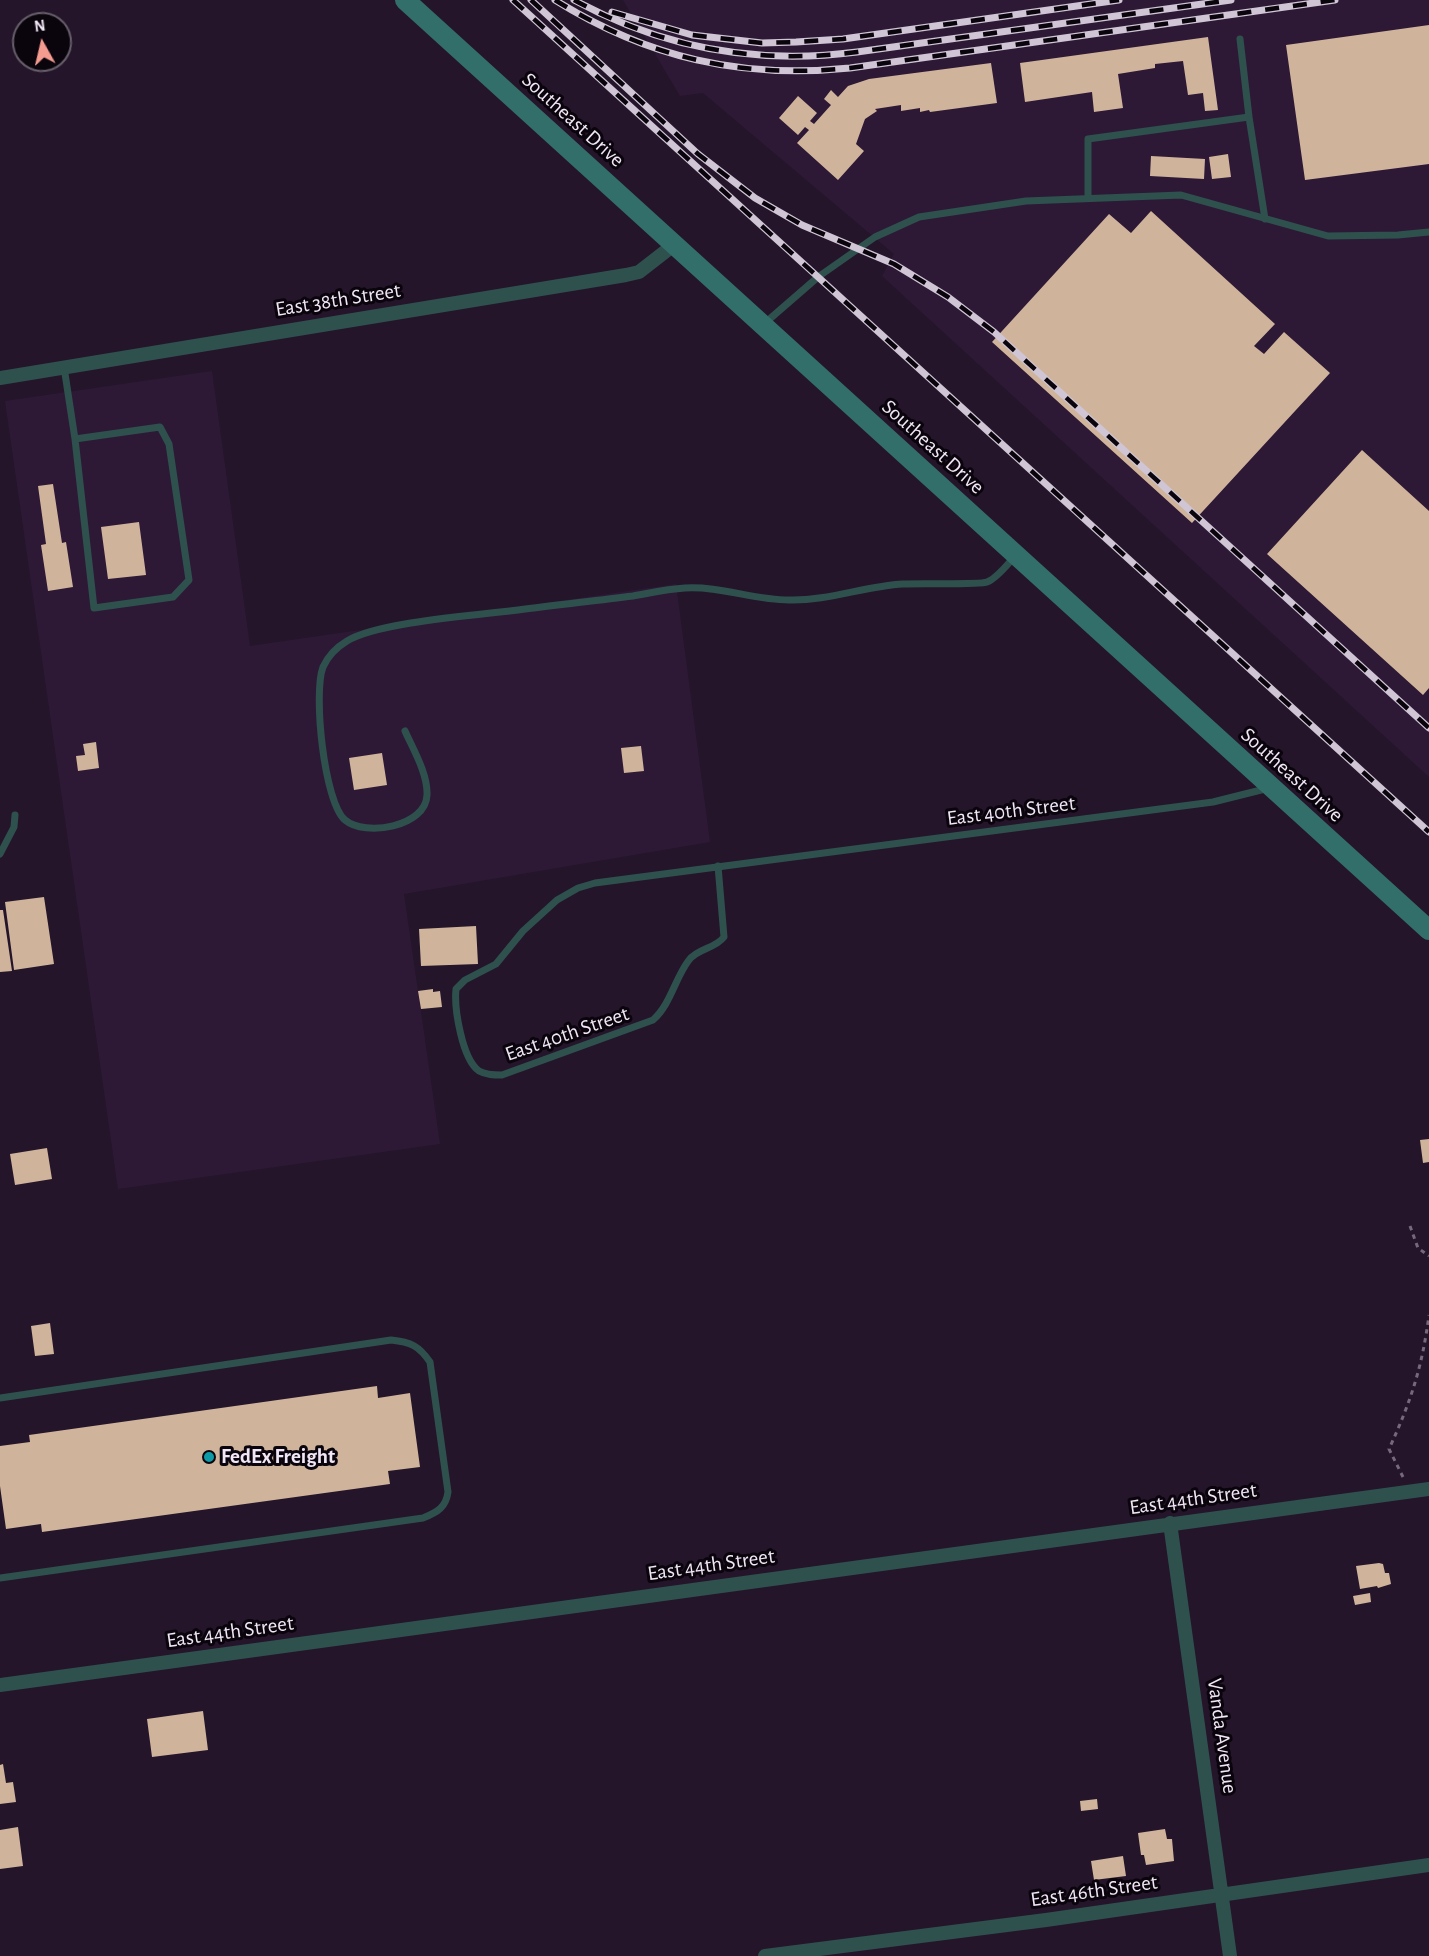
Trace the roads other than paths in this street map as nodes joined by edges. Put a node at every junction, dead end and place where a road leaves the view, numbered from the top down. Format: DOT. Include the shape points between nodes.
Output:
graph roads {
  1 [pos="405,0"];
  2 [pos="1240,39"];
  3 [pos="1249,117"];
  4 [pos="1088,198"];
  5 [pos="1265,219"];
  6 [pos="1429,232"];
  7 [pos="675,244"];
  8 [pos="763,325"];
  9 [pos="63,367"];
  10 [pos="0,378"];
  11 [pos="75,439"];
  12 [pos="1016,555"];
  13 [pos="405,730"];
  14 [pos="1271,787"];
  15 [pos="15,815"];
  16 [pos="0,854"];
  17 [pos="718,866"];
  18 [pos="1429,930"];
  19 [pos="0,1398"];
  20 [pos="1429,1489"];
  21 [pos="1170,1523"];
  22 [pos="0,1578"];
  23 [pos="0,1685"];
  24 [pos="1429,1865"];
  25 [pos="1223,1894"];
  26 [pos="765,1956"];
  27 [pos="1230,1956"];
  1 -- 7 [label="main road, Southeast Drive"];
  2 -- 3 [label="lane"];
  3 -- 4 [label="lane" via="1088,140"];
  3 -- 5 [label="lane"];
  4 -- 5 [label="lane" via="1181,195"];
  4 -- 8 [label="lane" via="1026,201 920,217 866,243 818,277"];
  5 -- 6 [label="lane" via="1328,236"];
  7 -- 8 [label="main road, Southeast Drive"];
  7 -- 9 [label="street, East 38th Street" via="639,272 626,275"];
  8 -- 12 [label="main road, Southeast Drive"];
  9 -- 10 [label="street, East 38th Street"];
  9 -- 11 [label="lane"];
  11 -- 11 [label="lane" via="160,427 169,444 189,580 172,597 94,608"];
  12 -- 13 [label="lane" via="983,583 899,584 829,598 788,600 684,588 361,634 329,657 320,690 321,738 334,806 352,825 394,825 413,818 425,807 425,781"];
  12 -- 14 [label="main road, Southeast Drive"];
  14 -- 17 [label="lane, East 40th Street" via="1206,803"];
  14 -- 18 [label="main road, Southeast Drive"];
  15 -- 16 [label="lane" via="14,827"];
  17 -- 17 [label="lane, East 40th Street" via="724,937 690,959 663,1010 653,1020 502,1075 488,1075 474,1066 462,1038 456,989 465,980 492,968 523,931 557,900 595,884"];
  19 -- 22 [label="lane" via="405,1341 419,1346 430,1362 448,1492 447,1502 423,1518"];
  20 -- 21 [label="street, East 44th Street"];
  21 -- 23 [label="street, East 44th Street"];
  21 -- 25 [label="street, Vanda Avenue"];
  24 -- 25 [label="street, East 46th Street"];
  25 -- 26 [label="street, East 46th Street"];
  25 -- 27 [label="street, Vanda Avenue"];
}
